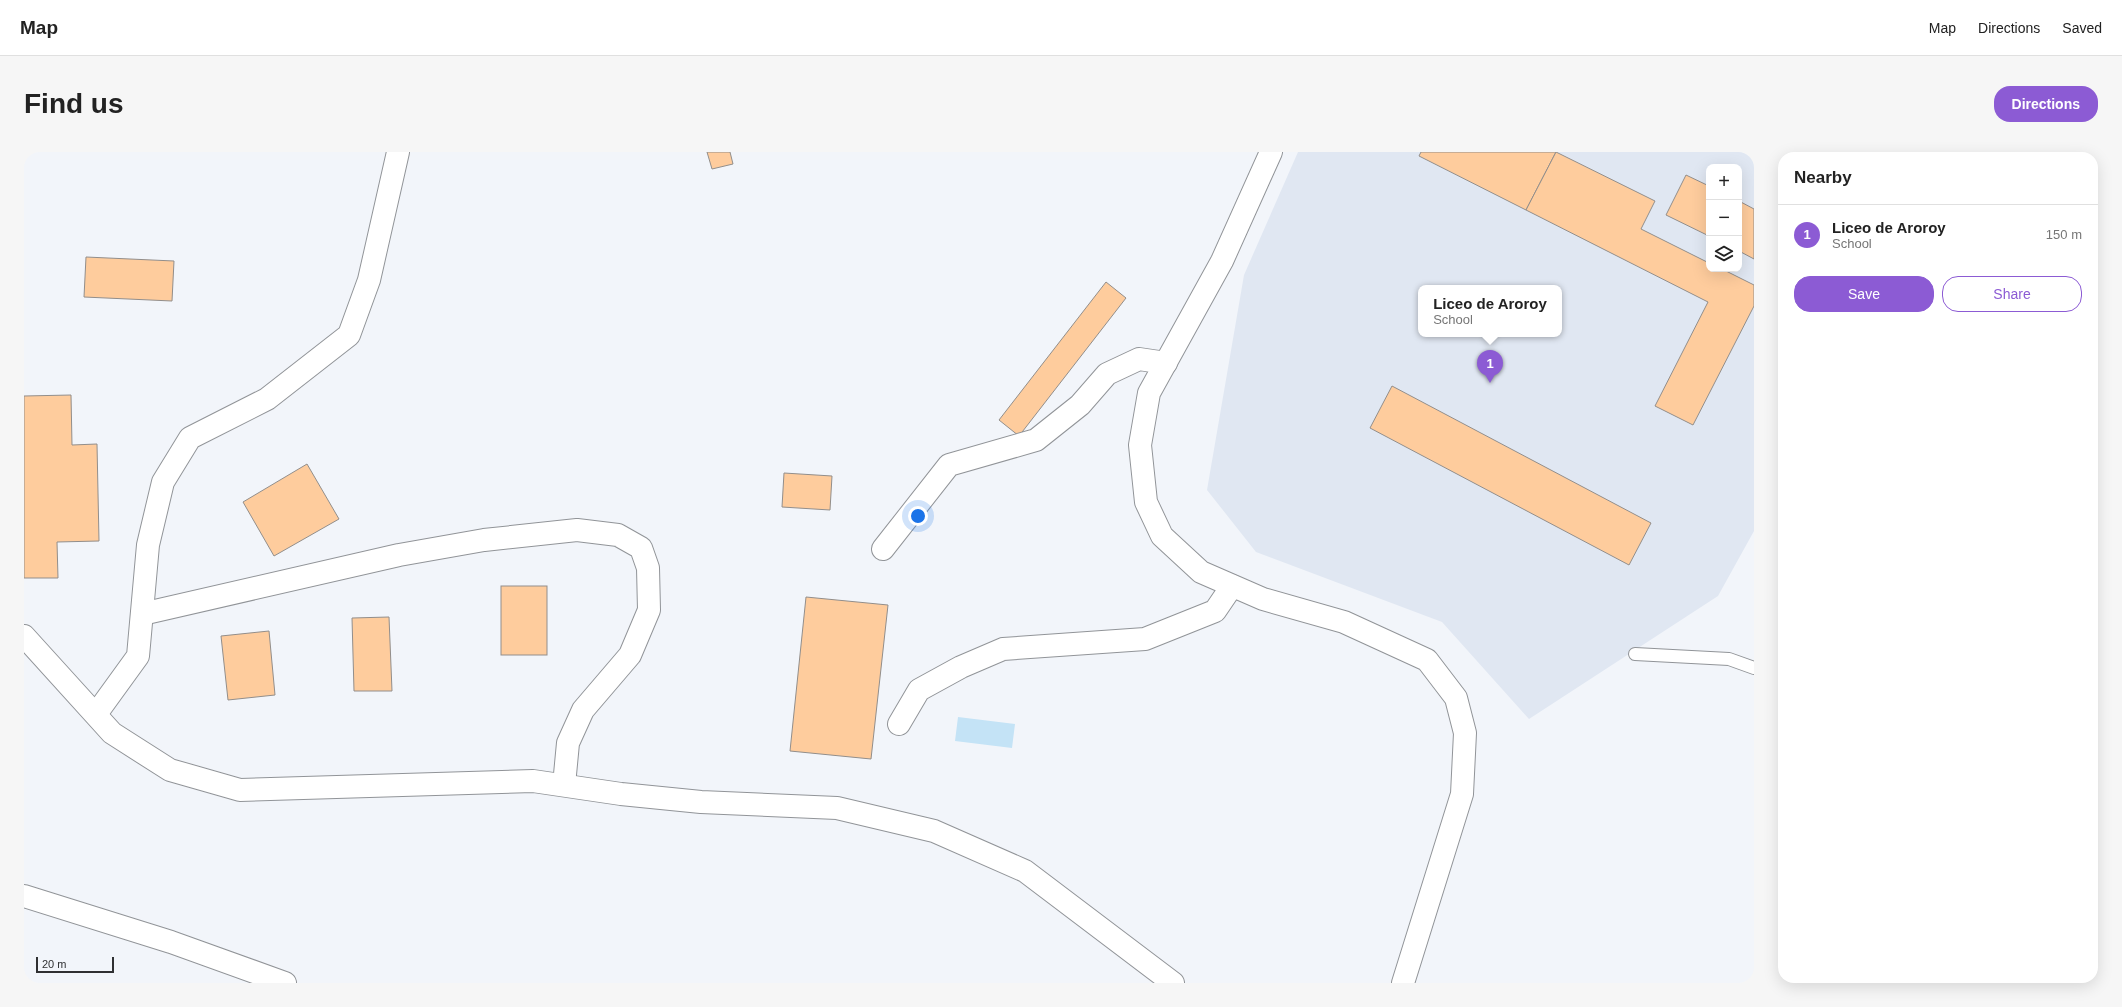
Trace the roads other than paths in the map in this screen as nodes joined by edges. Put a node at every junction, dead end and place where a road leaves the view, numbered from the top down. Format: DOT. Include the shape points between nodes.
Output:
graph roads {
  1 [pos="398,152"];
  2 [pos="1271,152"];
  3 [pos="1166,364"];
  4 [pos="883,549"];
  5 [pos="1232,586"];
  6 [pos="142,614"];
  7 [pos="24,636"];
  8 [pos="1635,654"];
  9 [pos="1754,668"];
  10 [pos="96,714"];
  11 [pos="899,724"];
  12 [pos="564,786"];
  13 [pos="24,896"];
  14 [pos="285,983"];
  15 [pos="1173,983"];
  16 [pos="1403,983"];
  1 -- 6 [label="street" via="369,280 349,335 267,399 190,438 163,482 148,545"];
  2 -- 3 [label="street" via="1222,261"];
  3 -- 4 [label="street" via="1139,359 1113,371 1107,374 1080,405 1036,440 949,465"];
  3 -- 5 [label="street" via="1149,393 1140,445 1146,502 1162,536 1200,572"];
  5 -- 11 [label="street" via="1215,611 1145,640 1003,649 961,667 919,690"];
  5 -- 16 [label="street" via="1263,599 1344,622 1427,660 1456,698 1465,733 1462,794"];
  6 -- 10 [label="street" via="138,656"];
  6 -- 12 [label="street" via="399,554 484,540 577,530 618,536 641,548 648,568 649,610 630,655 583,710 568,744"];
  7 -- 10 [label="street"];
  8 -- 9 [label="lane" via="1729,659"];
  10 -- 12 [label="street" via="112,733 170,770 240,790 533,781"];
  12 -- 15 [label="street" via="701,802 836,808 934,831 1025,871"];
  13 -- 14 [label="street" via="172,942"];
}
